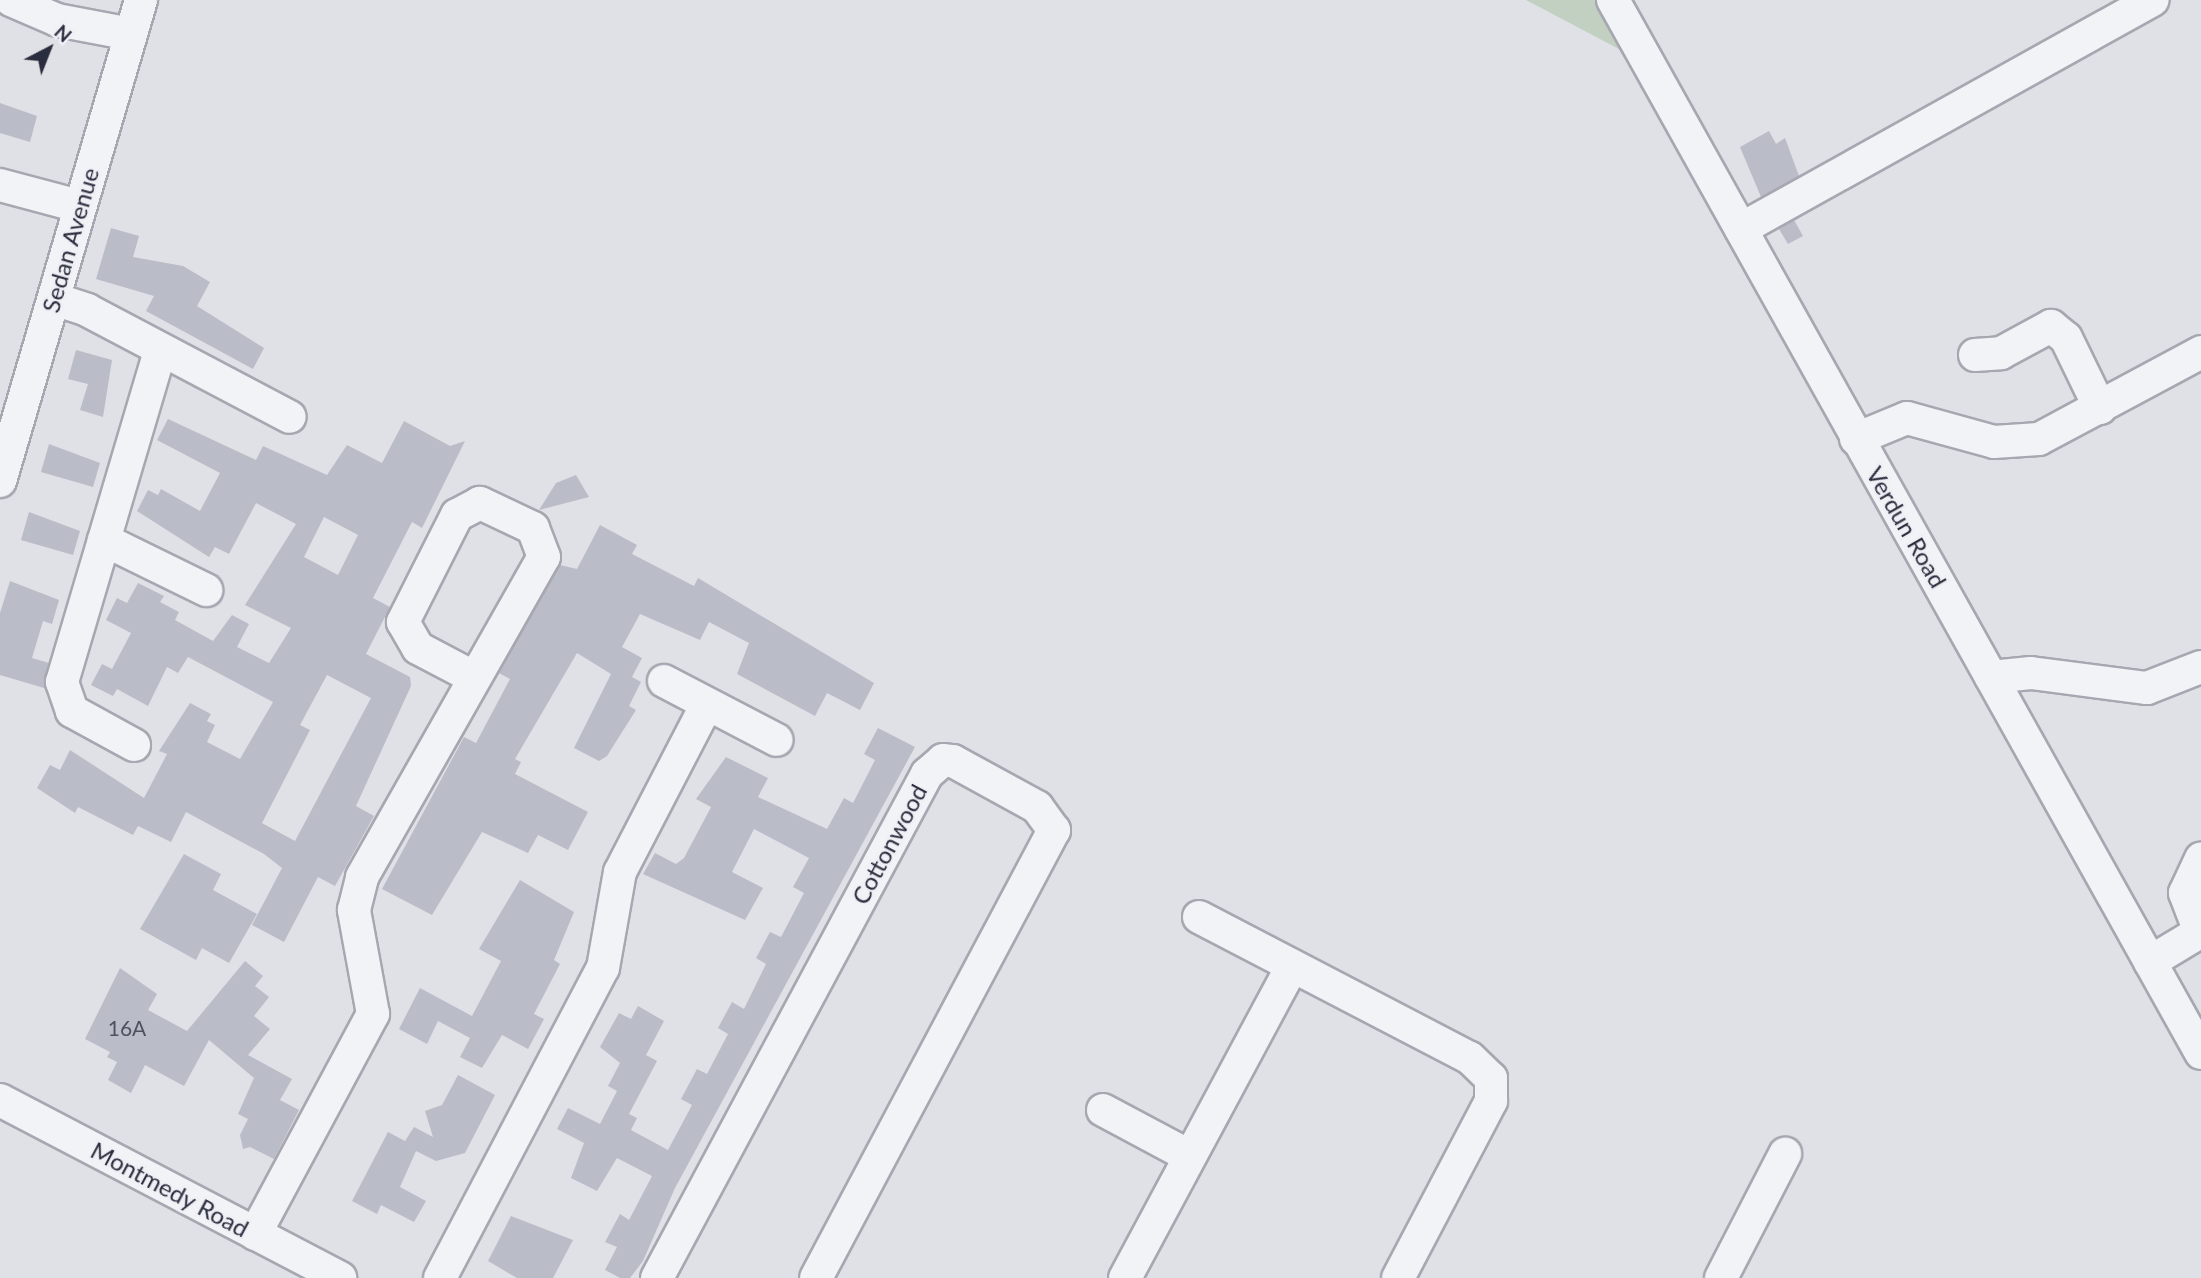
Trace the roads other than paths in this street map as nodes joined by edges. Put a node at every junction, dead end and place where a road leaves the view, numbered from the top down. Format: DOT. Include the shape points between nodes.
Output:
graph roads {
  1 [pos="11,0"];
  2 [pos="141,0"];
  3 [pos="1613,0"];
  4 [pos="2153,0"];
  5 [pos="131,34"];
  6 [pos="0,185"];
  7 [pos="79,206"];
  8 [pos="1741,229"];
  9 [pos="54,299"];
  10 [pos="160,352"];
  11 [pos="2201,352"];
  12 [pos="1975,355"];
  13 [pos="2100,408"];
  14 [pos="290,417"];
  15 [pos="1856,439"];
  16 [pos="0,481"];
  17 [pos="104,540"];
  18 [pos="206,590"];
  19 [pos="2201,667"];
  20 [pos="473,677"];
  21 [pos="1991,677"];
  22 [pos="664,681"];
  23 [pos="707,704"];
  24 [pos="777,740"];
  25 [pos="134,745"];
  26 [pos="2201,858"];
  27 [pos="1199,917"];
  28 [pos="2201,933"];
  29 [pos="2150,962"];
  30 [pos="1292,966"];
  31 [pos="2201,1053"];
  32 [pos="0,1100"];
  33 [pos="1103,1110"];
  34 [pos="1785,1154"];
  35 [pos="1189,1156"];
  36 [pos="255,1234"];
  37 [pos="340,1278"];
  38 [pos="440,1278"];
  39 [pos="657,1278"];
  40 [pos="816,1278"];
  41 [pos="1125,1278"];
  42 [pos="1398,1278"];
  43 [pos="1721,1278"];
  1 -- 5 [label="street" via="57,20"];
  2 -- 5 [label="street, Sedan Avenue"];
  3 -- 8 [label="street, Verdun Road"];
  4 -- 8 [label="street"];
  5 -- 7 [label="street, Sedan Avenue"];
  6 -- 7 [label="street"];
  7 -- 9 [label="street, Sedan Avenue"];
  8 -- 15 [label="street, Verdun Road"];
  9 -- 10 [label="street" via="87,310"];
  9 -- 16 [label="street, Sedan Avenue"];
  10 -- 14 [label="street"];
  10 -- 17 [label="street"];
  11 -- 13 [label="street"];
  12 -- 13 [label="street" via="2001,353 2051,326 2066,338"];
  13 -- 15 [label="street" via="2039,439 1994,442 1907,418"];
  15 -- 21 [label="street, Verdun Road"];
  17 -- 18 [label="street"];
  17 -- 25 [label="street" via="62,694 81,719"];
  19 -- 21 [label="street" via="2147,688 2031,673"];
  20 -- 20 [label="street" via="544,557 533,528 481,503 457,515 402,622 418,648"];
  20 -- 36 [label="street" via="362,877 354,910 373,1014"];
  21 -- 29 [label="street, Verdun Road"];
  22 -- 23 [label="street"];
  23 -- 24 [label="street"];
  23 -- 38 [label="street" via="620,872 603,968"];
  26 -- 28 [label="street" via="2185,893"];
  27 -- 30 [label="street"];
  28 -- 29 [label="street"];
  29 -- 31 [label="street, Verdun Road"];
  30 -- 35 [label="street"];
  30 -- 42 [label="street" via="1469,1058 1490,1079 1491,1101"];
  32 -- 36 [label="street, Montmedy Road"];
  33 -- 35 [label="street"];
  34 -- 43 [label="street"];
  35 -- 41 [label="street"];
  36 -- 37 [label="street, Montmedy Road"];
  39 -- 40 [label="street, Cottonwood" via="927,774 943,760 953,761 1037,807 1054,830"];
}
